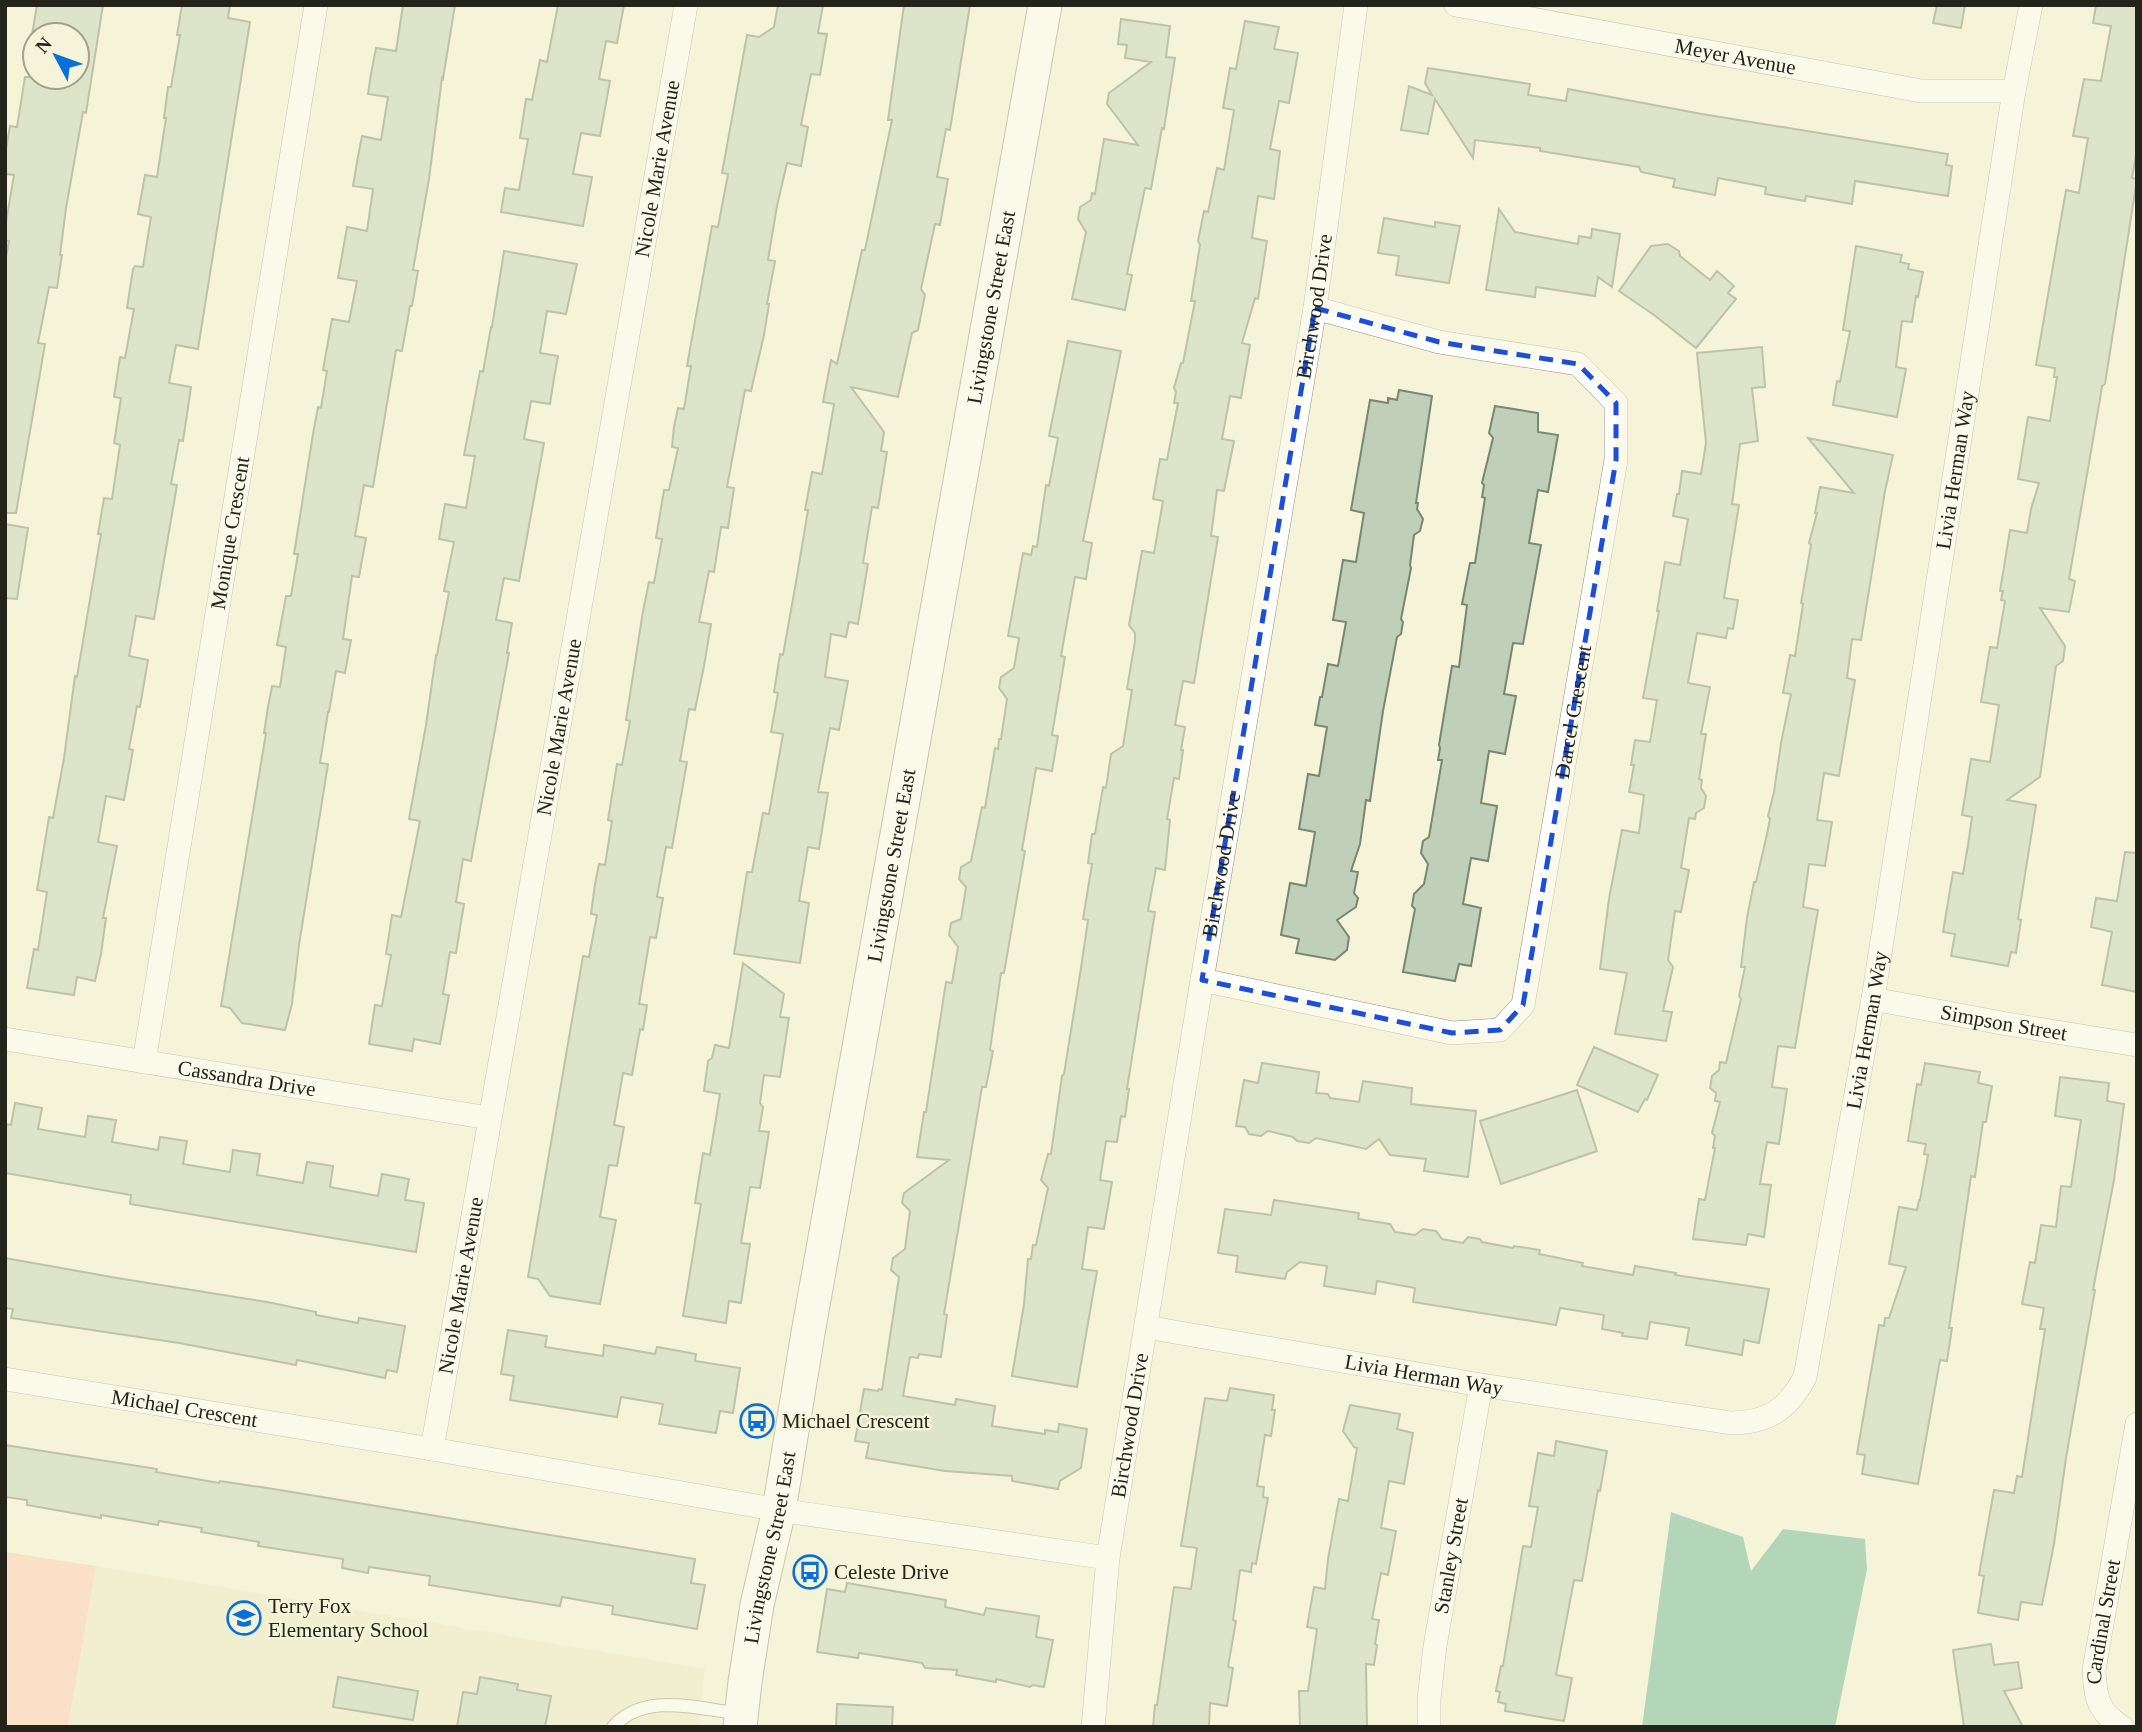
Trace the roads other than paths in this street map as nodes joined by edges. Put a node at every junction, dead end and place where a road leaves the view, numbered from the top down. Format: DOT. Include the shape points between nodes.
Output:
graph roads {
  1 [pos="316,5"];
  2 [pos="686,5"];
  3 [pos="1045,5"];
  4 [pos="1356,5"];
  5 [pos="1456,5"];
  6 [pos="2031,5"];
  7 [pos="2014,91"];
  8 [pos="1315,308"];
  9 [pos="1202,980"];
  10 [pos="1873,999"];
  11 [pos="5,1039"];
  12 [pos="2137,1045"];
  13 [pos="144,1062"];
  14 [pos="489,1118"];
  15 [pos="1146,1327"];
  16 [pos="5,1379"];
  17 [pos="1481,1385"];
  18 [pos="2137,1424"];
  19 [pos="432,1449"];
  20 [pos="779,1510"];
  21 [pos="1108,1558"];
  22 [pos="741,1720"];
  23 [pos="612,1727"];
  24 [pos="1093,1727"];
  25 [pos="1429,1727"];
  26 [pos="2122,1727"];
  1 -- 13 [label="street, Monique Crescent"];
  2 -- 14 [label="street, Nicole Marie Avenue"];
  3 -- 20 [label="street, Livingstone Street East"];
  4 -- 8 [label="street, Birchwood Drive"];
  5 -- 7 [label="street, Meyer Avenue" via="1922,90"];
  6 -- 7 [label="street, Livia Herman Way"];
  7 -- 10 [label="street, Livia Herman Way"];
  8 -- 9 [label="street, Birchwood Drive"];
  8 -- 9 [label="street, Darcel Crescent" via="1439,342 1578,364 1616,403 1614,473 1523,1004 1500,1030 1451,1033"];
  9 -- 15 [label="street, Birchwood Drive"];
  10 -- 12 [label="street, Simpson Street"];
  10 -- 17 [label="street, Livia Herman Way" via="1805,1377 1795,1396 1762,1420 1731,1423"];
  11 -- 13 [label="street, Cassandra Drive"];
  13 -- 14 [label="street, Cassandra Drive"];
  14 -- 19 [label="street, Nicole Marie Avenue"];
  15 -- 17 [label="street, Livia Herman Way"];
  15 -- 21 [label="street, Birchwood Drive"];
  16 -- 19 [label="street, Michael Crescent"];
  17 -- 25 [label="street, Stanley Street" via="1436,1646"];
  18 -- 26 [label="street, Cardinal Street" via="2094,1670 2100,1714"];
  19 -- 20 [label="street, Michael Crescent"];
  20 -- 21 [label="street"];
  20 -- 22 [label="street, Livingstone Street East" via="757,1605"];
  21 -- 24 [label="street, Birchwood Drive"];
  22 -- 23 [label="lane" via="654,1705 630,1712"];
}
